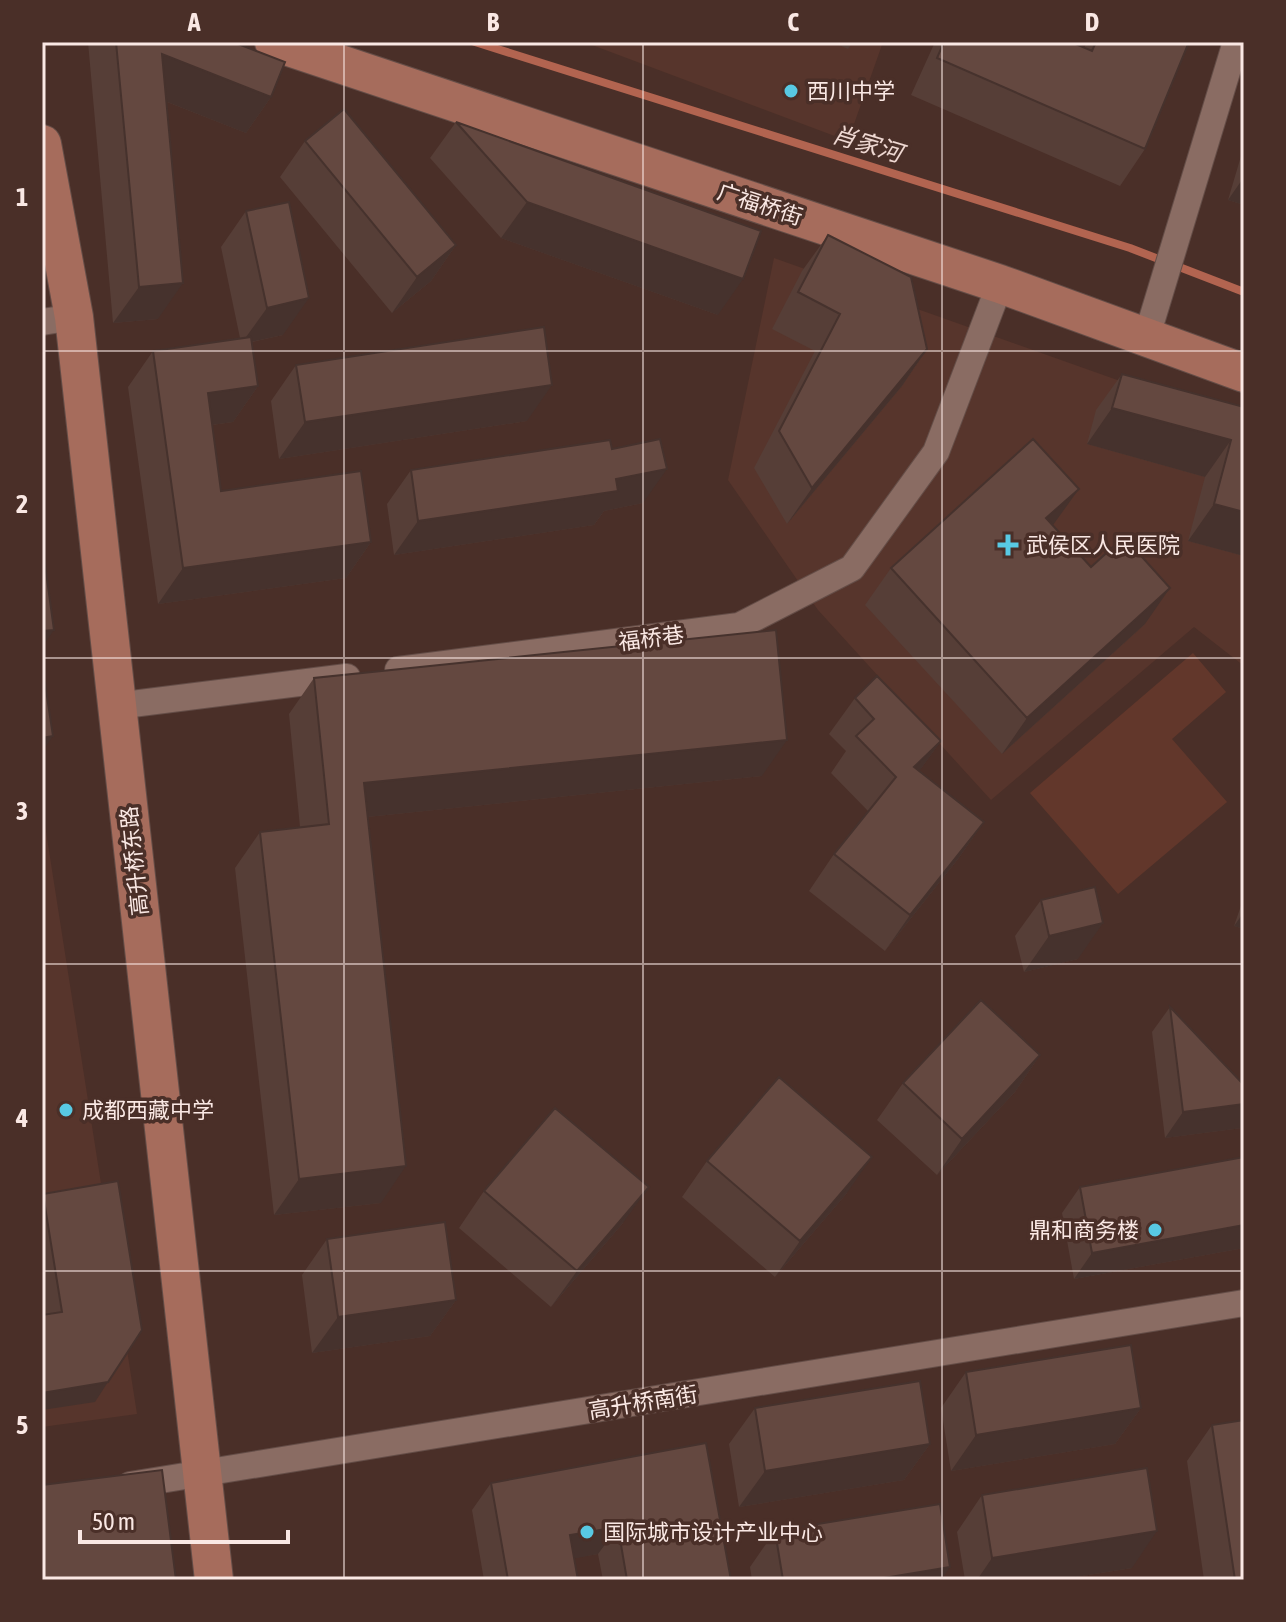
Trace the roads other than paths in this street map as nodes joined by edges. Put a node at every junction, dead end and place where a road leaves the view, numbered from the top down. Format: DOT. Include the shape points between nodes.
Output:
graph roads {
  1 [pos="274,42"];
  2 [pos="1236,42"];
  3 [pos="42,144"];
  4 [pos="1000,284"];
  5 [pos="58,320"];
  6 [pos="1146,339"];
  7 [pos="1244,373"];
  8 [pos="116,706"];
  9 [pos="1244,1303"];
  10 [pos="202,1474"];
  11 [pos="100,1489"];
  12 [pos="214,1580"];
  1 -- 4 [label="street, 广福桥街"];
  2 -- 6 [label="street"];
  3 -- 5 [label="street, 高升桥东路"];
  4 -- 6 [label="street, 广福桥街"];
  4 -- 8 [label="street, 福桥巷" via="936,452 852,568 739,626"];
  5 -- 8 [label="street, 高升桥东路"];
  6 -- 7 [label="street, 广福桥街"];
  8 -- 10 [label="street, 高升桥东路"];
  9 -- 10 [label="street, 高升桥南街"];
  10 -- 11 [label="street, 高升桥南街"];
  10 -- 12 [label="street, 高升桥东路"];
}
